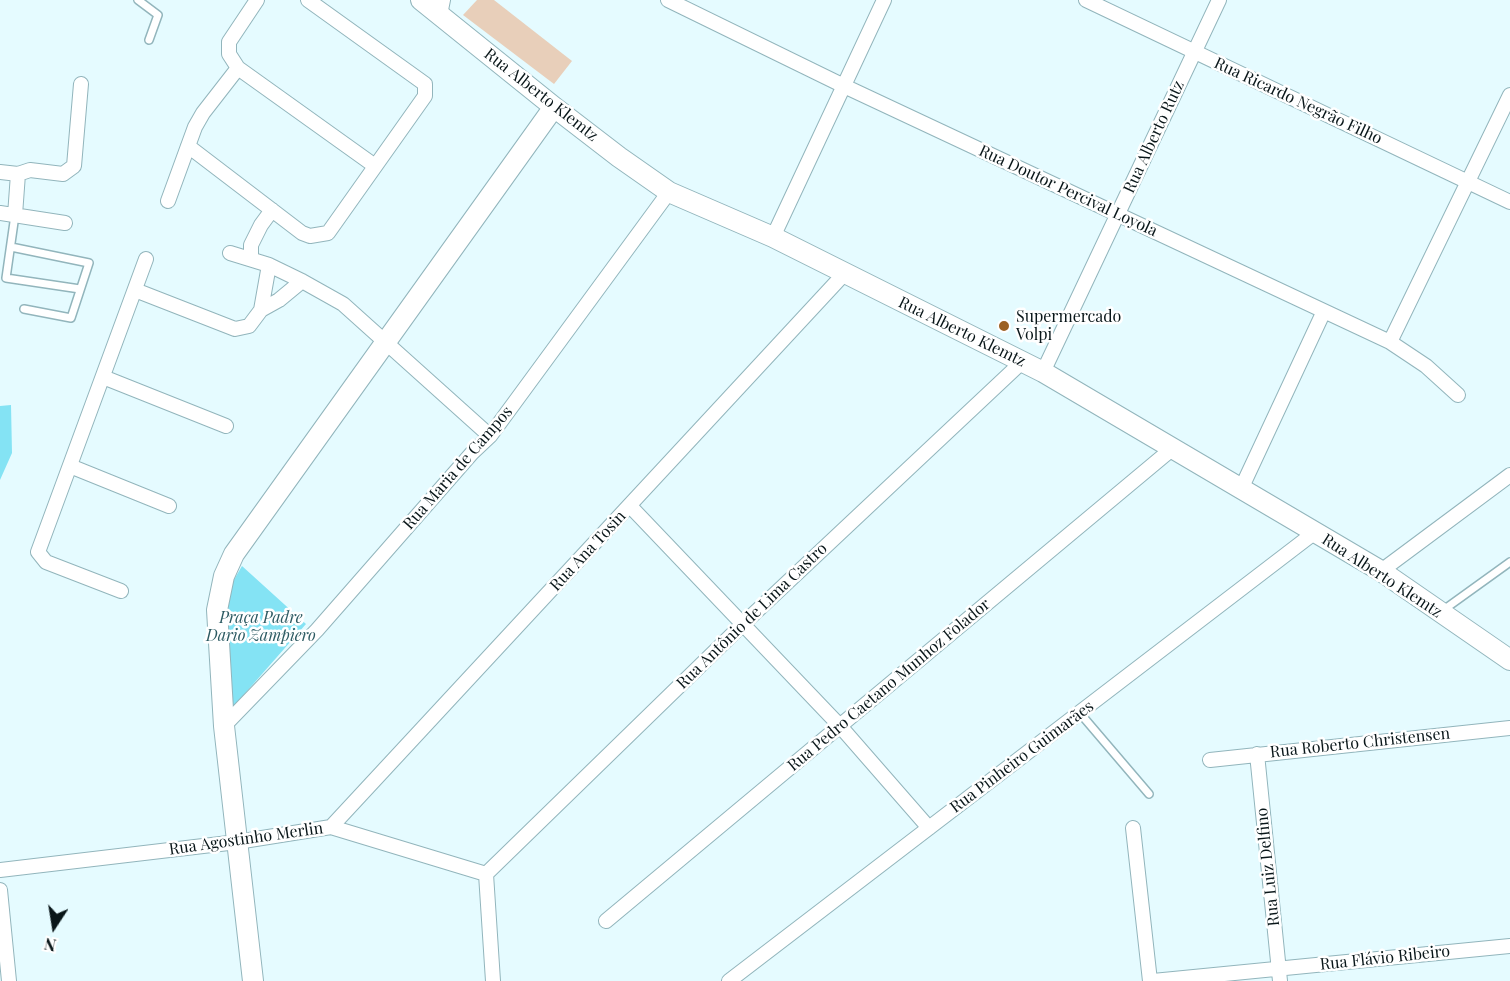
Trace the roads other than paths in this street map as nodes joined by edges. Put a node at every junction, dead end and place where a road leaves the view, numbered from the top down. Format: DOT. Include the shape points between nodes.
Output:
graph roads {
  1 [pos="138,0"];
  2 [pos="257,0"];
  3 [pos="308,0"];
  4 [pos="421,0"];
  5 [pos="668,0"];
  6 [pos="884,0"];
  7 [pos="1086,0"];
  8 [pos="1220,0"];
  9 [pos="441,7"];
  10 [pos="149,40"];
  11 [pos="1195,52"];
  12 [pos="238,69"];
  13 [pos="81,84"];
  14 [pos="844,86"];
  15 [pos="1510,95"];
  16 [pos="554,107"];
  17 [pos="188,146"];
  18 [pos="375,166"];
  19 [pos="0,172"];
  20 [pos="18,174"];
  21 [pos="1467,181"];
  22 [pos="669,192"];
  23 [pos="168,201"];
  24 [pos="1510,202"];
  25 [pos="272,210"];
  26 [pos="0,213"];
  27 [pos="1118,214"];
  28 [pos="15,215"];
  29 [pos="65,223"];
  30 [pos="773,237"];
  31 [pos="11,247"];
  32 [pos="230,254"];
  33 [pos="146,259"];
  34 [pos="250,259"];
  35 [pos="269,265"];
  36 [pos="844,274"];
  37 [pos="302,280"];
  38 [pos="80,289"];
  39 [pos="135,290"];
  40 [pos="24,309"];
  41 [pos="261,310"];
  42 [pos="1324,312"];
  43 [pos="385,342"];
  44 [pos="1390,342"];
  45 [pos="1022,362"];
  46 [pos="1043,372"];
  47 [pos="103,377"];
  48 [pos="1458,395"];
  49 [pos="226,426"];
  50 [pos="490,436"];
  51 [pos="1173,448"];
  52 [pos="70,466"];
  53 [pos="1510,475"];
  54 [pos="1241,489"];
  55 [pos="169,506"];
  56 [pos="630,506"];
  57 [pos="1314,532"];
  58 [pos="1510,562"];
  59 [pos="1381,571"];
  60 [pos="121,591"];
  61 [pos="1440,612"];
  62 [pos="743,624"];
  63 [pos="1510,660"];
  64 [pos="1079,712"];
  65 [pos="224,726"];
  66 [pos="840,726"];
  67 [pos="1510,728"];
  68 [pos="1257,754"];
  69 [pos="1210,760"];
  70 [pos="1149,794"];
  71 [pos="331,827"];
  72 [pos="929,828"];
  73 [pos="1133,828"];
  74 [pos="237,842"];
  75 [pos="0,870"];
  76 [pos="486,874"];
  77 [pos="0,890"];
  78 [pos="606,921"];
  79 [pos="1510,946"];
  80 [pos="1279,975"];
  81 [pos="9,981"];
  82 [pos="253,981"];
  83 [pos="493,981"];
  84 [pos="729,981"];
  85 [pos="1151,981"];
  1 -- 10 [label="lane" via="158,15"];
  2 -- 12 [label="street" via="229,42 229,54"];
  3 -- 18 [label="street" via="425,84 425,96"];
  4 -- 9 [label="street, Rua Alberto Klemtz"];
  5 -- 14 [label="street, Rua Doutor Percival Loyola"];
  6 -- 14 [label="street"];
  7 -- 11 [label="street, Rua Ricardo Negrão Filho"];
  8 -- 11 [label="street, Rua Alberto Rutz"];
  9 -- 16 [label="street, Rua Alberto Klemtz"];
  11 -- 21 [label="street, Rua Ricardo Negrão Filho"];
  11 -- 27 [label="street, Rua Alberto Rutz"];
  12 -- 17 [label="street" via="203,113"];
  12 -- 18 [label="street"];
  13 -- 20 [label="street" via="74,166 63,174 30,170"];
  14 -- 27 [label="street, Rua Doutor Percival Loyola"];
  14 -- 30 [label="street"];
  15 -- 21 [label="street"];
  16 -- 22 [label="street, Rua Alberto Klemtz"];
  16 -- 43 [label="street"];
  17 -- 23 [label="street"];
  17 -- 25 [label="street"];
  18 -- 25 [label="street" via="328,232 310,236 302,233"];
  19 -- 20 [label="street"];
  20 -- 28 [label="street"];
  21 -- 24 [label="street, Rua Ricardo Negrão Filho"];
  21 -- 44 [label="street"];
  22 -- 30 [label="street, Rua Alberto Klemtz"];
  22 -- 50 [label="street, Rua Maria de Campos"];
  25 -- 34 [label="street" via="251,245"];
  26 -- 28 [label="street"];
  27 -- 42 [label="street, Rua Doutor Percival Loyola"];
  27 -- 46 [label="street, Rua Alberto Rutz"];
  28 -- 29 [label="street"];
  28 -- 31 [label="lane"];
  30 -- 36 [label="street, Rua Alberto Klemtz"];
  31 -- 38 [label="lane" via="6,278"];
  31 -- 38 [label="lane" via="89,263"];
  32 -- 34 [label="street"];
  33 -- 39 [label="street"];
  34 -- 35 [label="street"];
  35 -- 37 [label="street"];
  35 -- 41 [label="street"];
  36 -- 45 [label="street, Rua Alberto Klemtz"];
  36 -- 56 [label="street, Rua Ana Tosin"];
  37 -- 41 [label="street"];
  37 -- 43 [label="street" via="343,304"];
  38 -- 40 [label="lane" via="70,318"];
  39 -- 41 [label="street" via="235,329 249,326"];
  39 -- 47 [label="street"];
  42 -- 44 [label="street, Rua Doutor Percival Loyola"];
  42 -- 54 [label="street"];
  43 -- 50 [label="street"];
  43 -- 65 [label="street" via="234,554 224,576 217,610"];
  44 -- 48 [label="street, Rua Doutor Percival Loyola" via="1426,366"];
  45 -- 46 [label="street, Rua Alberto Klemtz"];
  45 -- 62 [label="street, Rua Antônio de Lima Castro"];
  46 -- 51 [label="street, Rua Alberto Klemtz"];
  47 -- 49 [label="street"];
  47 -- 52 [label="street"];
  50 -- 65 [label="street, Rua Maria de Campos" via="317,630"];
  51 -- 54 [label="street, Rua Alberto Klemtz"];
  51 -- 66 [label="street, Rua Pedro Caetano Munhoz Folador"];
  52 -- 55 [label="street"];
  52 -- 60 [label="street" via="38,552 46,562"];
  53 -- 59 [label="street"];
  54 -- 57 [label="street, Rua Alberto Klemtz"];
  56 -- 62 [label="street"];
  56 -- 71 [label="street, Rua Ana Tosin"];
  57 -- 59 [label="street, Rua Alberto Klemtz"];
  57 -- 64 [label="street, Rua Pinheiro Guimarães"];
  58 -- 61 [label="lane"];
  59 -- 61 [label="street, Rua Alberto Klemtz"];
  61 -- 63 [label="street, Rua Alberto Klemtz"];
  62 -- 66 [label="street"];
  62 -- 76 [label="street, Rua Antônio de Lima Castro"];
  64 -- 70 [label="lane"];
  64 -- 72 [label="street, Rua Pinheiro Guimarães"];
  65 -- 74 [label="street"];
  66 -- 72 [label="street"];
  66 -- 78 [label="street, Rua Pedro Caetano Munhoz Folador"];
  67 -- 68 [label="street, Rua Roberto Christensen"];
  68 -- 69 [label="street, Rua Roberto Christensen"];
  68 -- 80 [label="street, Rua Luiz Delfino"];
  71 -- 74 [label="street, Rua Agostinho Merlin"];
  71 -- 76 [label="street, Rua Agostinho Merlin"];
  72 -- 84 [label="street, Rua Pinheiro Guimarães"];
  73 -- 85 [label="street"];
  74 -- 75 [label="street, Rua Agostinho Merlin"];
  74 -- 82 [label="street"];
  76 -- 83 [label="street"];
  77 -- 81 [label="street"];
  79 -- 80 [label="street, Rua Flávio Ribeiro"];
  80 -- 85 [label="street, Rua Flávio Ribeiro"];
}
